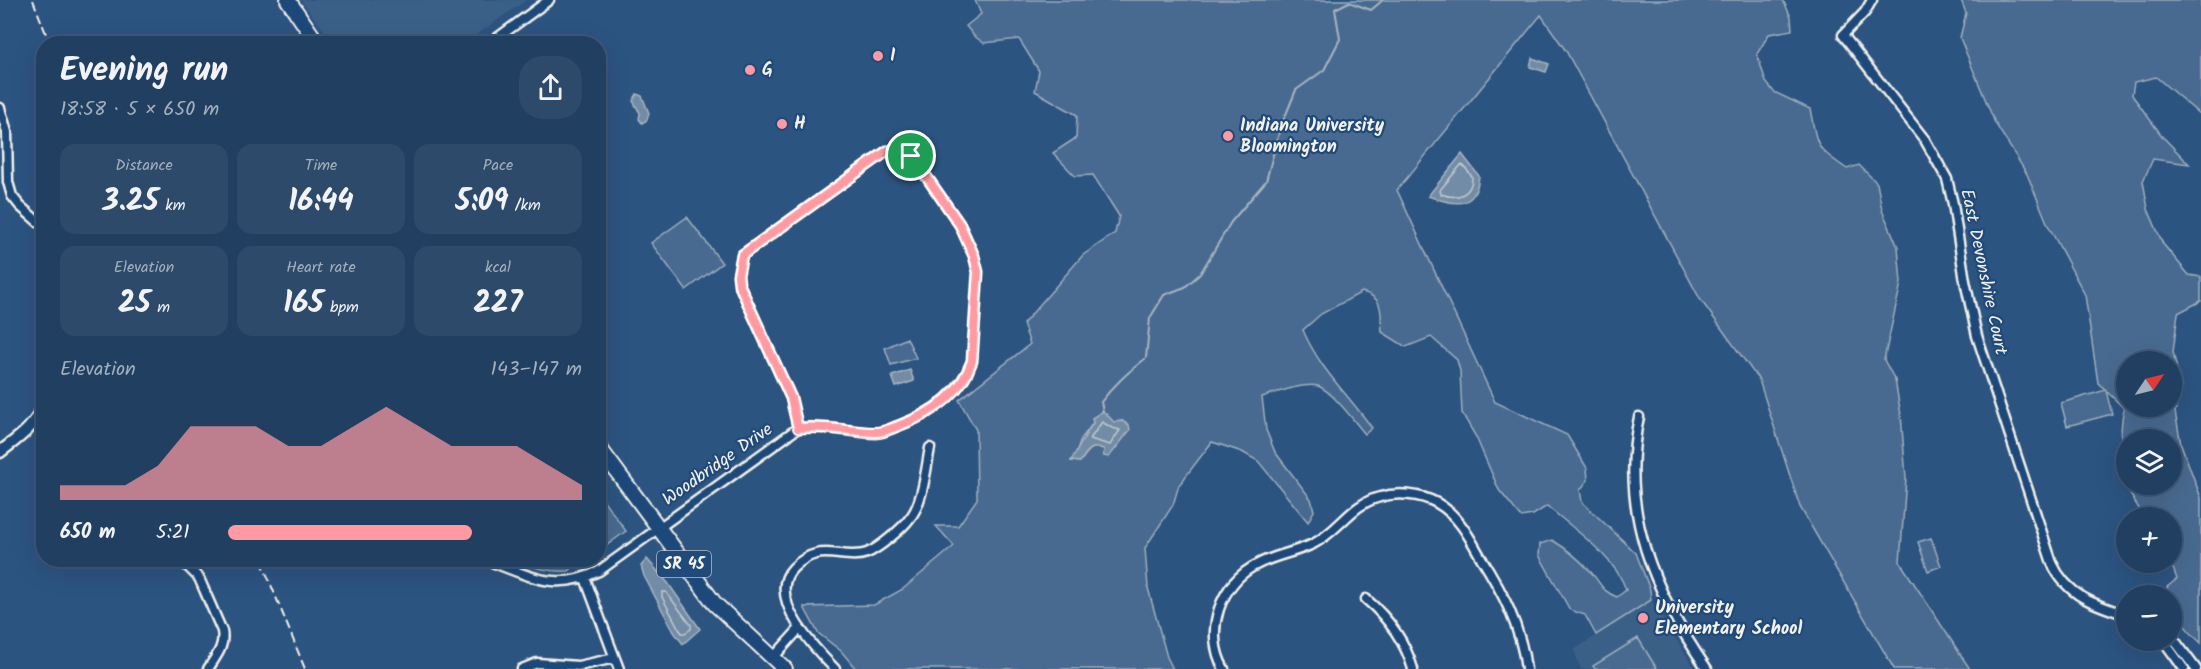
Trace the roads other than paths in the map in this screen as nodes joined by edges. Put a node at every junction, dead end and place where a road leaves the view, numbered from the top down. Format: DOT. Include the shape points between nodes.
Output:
graph roads {
  1 [pos="288,0"];
  2 [pos="549,0"];
  3 [pos="1872,0"];
  4 [pos="313,36"];
  5 [pos="500,36"];
  6 [pos="0,108"];
  7 [pos="36,219"];
  8 [pos="1639,417"];
  9 [pos="36,421"];
  10 [pos="798,428"];
  11 [pos="930,448"];
  12 [pos="0,452"];
  13 [pos="606,457"];
  14 [pos="657,528"];
  15 [pos="606,566"];
  16 [pos="188,567"];
  17 [pos="505,567"];
  18 [pos="604,567"];
  19 [pos="585,578"];
  20 [pos="1366,599"];
  21 [pos="2116,611"];
  22 [pos="800,627"];
  23 [pos="2182,650"];
  24 [pos="2171,651"];
  25 [pos="615,658"];
  26 [pos="773,658"];
  27 [pos="208,669"];
  28 [pos="522,669"];
  29 [pos="619,669"];
  30 [pos="785,669"];
  31 [pos="835,669"];
  32 [pos="1224,669"];
  33 [pos="1413,669"];
  34 [pos="1526,669"];
  35 [pos="1707,669"];
  36 [pos="2184,669"];
  37 [pos="2196,669"];
  1 -- 4 [label="main road"];
  2 -- 5 [label="street"];
  3 -- 21 [label="street, East Devonshire Court" via="1843,35 1925,140 1947,179 1977,336 2052,563 2073,593"];
  6 -- 7 [label="street" via="7,132 12,196"];
  8 -- 35 [label="street" via="1634,479 1642,539 1667,606"];
  9 -- 12 [label="street"];
  10 -- 10 [label="street, Woodbridge Drive" via="819,426 879,433 941,403 967,375 972,361 978,272 974,256 960,225 923,171 911,156 898,150 887,151 742,255 739,284 791,398"];
  10 -- 14 [label="street, Woodbridge Drive"];
  11 -- 22 [label="street" via="918,505 910,518 867,553 817,553 799,561 788,573 784,591 788,608"];
  13 -- 14 [label="main road, SR 45"];
  14 -- 15 [label="street, Woodbridge Drive"];
  14 -- 26 [label="main road, SR 45" via="715,604"];
  16 -- 27 [label="street" via="199,578 222,631 221,648"];
  17 -- 19 [label="street" via="538,579 569,582"];
  18 -- 19 [label="street, Woodbridge Drive"];
  19 -- 25 [label="street"];
  20 -- 33 [label="street" via="1392,626"];
  22 -- 26 [label="street"];
  22 -- 31 [label="street"];
  23 -- 37 [label="street"];
  24 -- 36 [label="street"];
  25 -- 28 [label="street" via="578,666 537,663"];
  25 -- 29 [label="street"];
  26 -- 30 [label="main road, SR 45"];
  32 -- 34 [label="street" via="1216,644 1216,616 1239,576 1256,564 1322,539 1368,501 1395,494 1433,501 1462,526 1509,608"];
}
